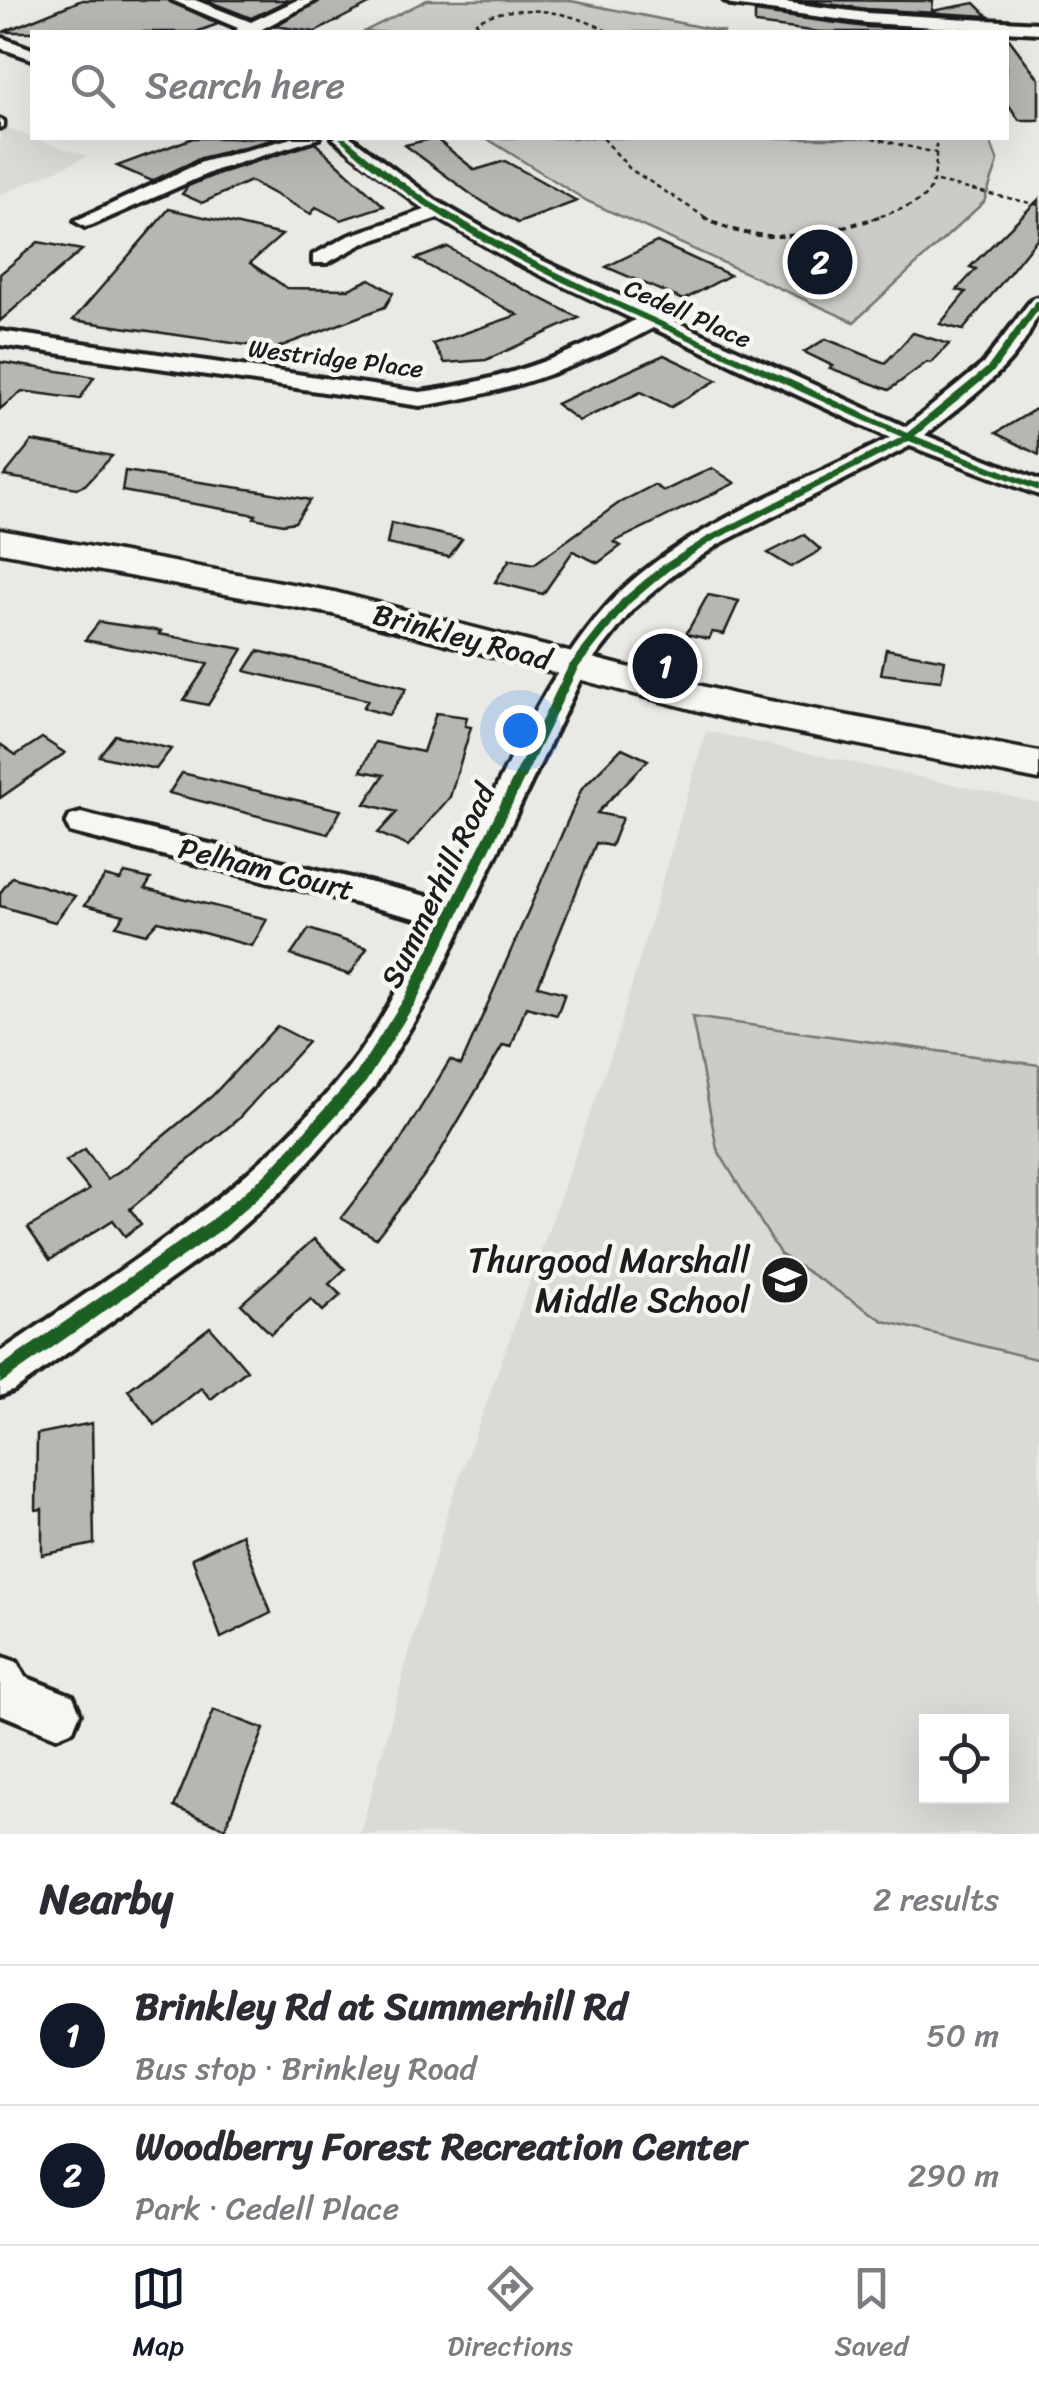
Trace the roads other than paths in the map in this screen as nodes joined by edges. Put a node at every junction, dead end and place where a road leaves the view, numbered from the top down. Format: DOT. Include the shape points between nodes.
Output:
graph roads {
  1 [pos="180,0"];
  2 [pos="310,0"];
  3 [pos="732,0"];
  4 [pos="1036,23"];
  5 [pos="249,30"];
  6 [pos="252,30"];
  7 [pos="0,42"];
  8 [pos="30,53"];
  9 [pos="303,140"];
  10 [pos="344,140"];
  11 [pos="438,212"];
  12 [pos="85,221"];
  13 [pos="320,259"];
  14 [pos="1039,303"];
  15 [pos="652,320"];
  16 [pos="0,338"];
  17 [pos="906,439"];
  18 [pos="1039,488"];
  19 [pos="0,541"];
  20 [pos="574,667"];
  21 [pos="1039,766"];
  22 [pos="80,824"];
  23 [pos="452,915"];
  24 [pos="0,1376"];
  25 [pos="0,1679"];
  26 [pos="56,1713"];
  1 -- 5 [label="street"];
  2 -- 6 [label="street"];
  3 -- 4 [label="street" via="867,18"];
  7 -- 8 [label="street"];
  9 -- 12 [label="street" via="209,166"];
  10 -- 11 [label="street, Cedell Place"];
  11 -- 13 [label="street"];
  11 -- 15 [label="street, Cedell Place"];
  14 -- 17 [label="street, Summerhill Road" via="991,368"];
  15 -- 16 [label="street, Westridge Place" via="537,374 471,394 420,399"];
  15 -- 17 [label="street, Cedell Place"];
  17 -- 18 [label="street, Cedell Place"];
  17 -- 20 [label="street, Summerhill Road" via="664,569 600,628"];
  19 -- 20 [label="main road, Brinkley Road" via="334,603"];
  20 -- 21 [label="main road, Brinkley Road" via="806,722"];
  20 -- 23 [label="street, Summerhill Road"];
  22 -- 23 [label="street, Pelham Court"];
  23 -- 24 [label="street, Summerhill Road" via="410,1000 360,1078 272,1177 167,1263"];
  25 -- 26 [label="street" via="9,1694"];
}
